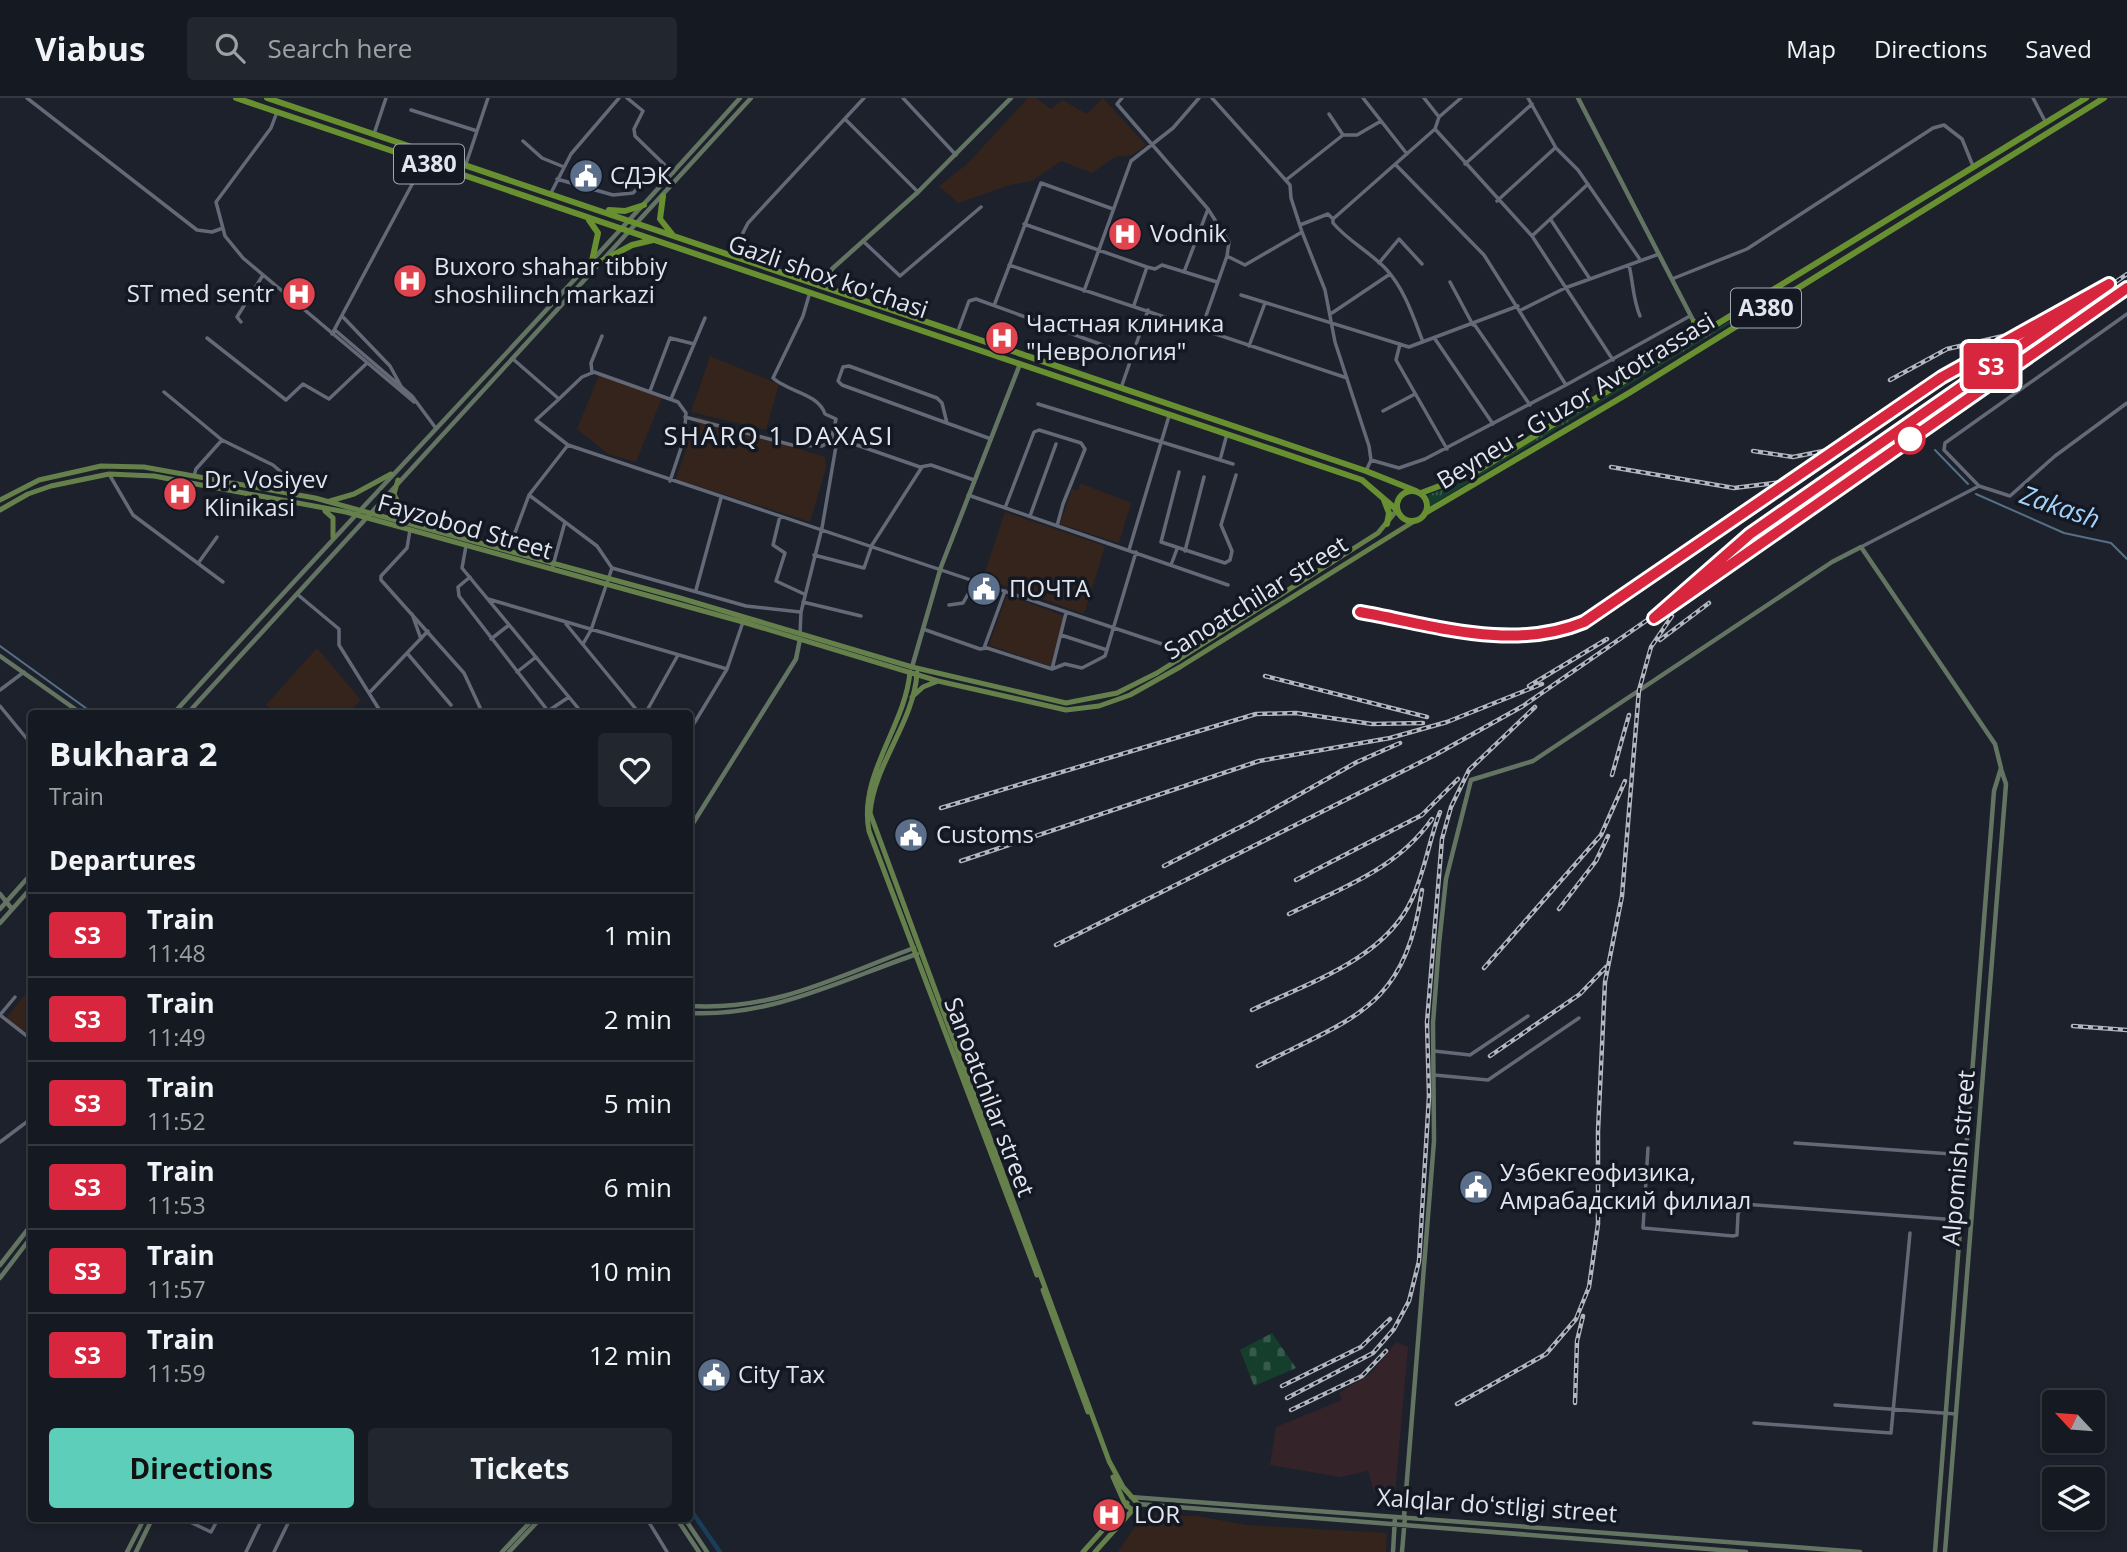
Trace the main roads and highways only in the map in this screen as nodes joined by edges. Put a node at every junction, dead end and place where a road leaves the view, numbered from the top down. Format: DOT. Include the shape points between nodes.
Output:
graph roads {
  1 [pos="236,98"];
  2 [pos="267,98"];
  3 [pos="740,98"];
  4 [pos="751,98"];
  5 [pos="1011,98"];
  6 [pos="1578,98"];
  7 [pos="2086,98"];
  8 [pos="2104,98"];
  9 [pos="663,196"];
  10 [pos="644,205"];
  11 [pos="602,211"];
  12 [pos="584,216"];
  13 [pos="630,220"];
  14 [pos="639,223"];
  15 [pos="622,228"];
  16 [pos="632,231"];
  17 [pos="674,235"];
  18 [pos="658,240"];
  19 [pos="592,261"];
  20 [pos="600,262"];
  21 [pos="1822,262"];
  22 [pos="1827,270"];
  23 [pos="819,285"];
  24 [pos="1692,319"];
  25 [pos="1720,324"];
  26 [pos="1690,342"];
  27 [pos="505,352"];
  28 [pos="512,357"];
  29 [pos="1020,364"];
  30 [pos="492,365"];
  31 [pos="498,372"];
  32 [pos="1499,451"];
  33 [pos="1494,461"];
  34 [pos="391,474"];
  35 [pos="398,480"];
  36 [pos="1380,492"];
  37 [pos="1418,492"];
  38 [pos="0,499"];
  39 [pos="328,501"];
  40 [pos="319,508"];
  41 [pos="359,509"];
  42 [pos="0,510"];
  43 [pos="1397,510"];
  44 [pos="1425,513"];
  45 [pos="354,514"];
  46 [pos="367,514"];
  47 [pos="1416,520"];
  48 [pos="1387,524"];
  49 [pos="418,528"];
  50 [pos="333,537"];
  51 [pos="467,543"];
  52 [pos="607,581"];
  53 [pos="1250,617"];
  54 [pos="800,637"];
  55 [pos="0,656"];
  56 [pos="911,670"];
  57 [pos="940,672"];
  58 [pos="917,674"];
  59 [pos="927,677"];
  60 [pos="938,681"];
  61 [pos="915,686"];
  62 [pos="910,695"];
  63 [pos="76,710"];
  64 [pos="177,710"];
  65 [pos="191,710"];
  66 [pos="2001,768"];
  67 [pos="693,822"];
  68 [pos="28,877"];
  69 [pos="28,891"];
  70 [pos="0,894"];
  71 [pos="7,900"];
  72 [pos="0,909"];
  73 [pos="12,909"];
  74 [pos="0,923"];
  75 [pos="917,950"];
  76 [pos="693,1006"];
  77 [pos="693,1013"];
  78 [pos="28,1229"];
  79 [pos="28,1241"];
  80 [pos="0,1265"];
  81 [pos="0,1278"];
  82 [pos="1131,1497"];
  83 [pos="1125,1504"];
  84 [pos="1138,1504"];
  85 [pos="1132,1510"];
  86 [pos="1395,1517"];
  87 [pos="1404,1517"];
  88 [pos="142,1522"];
  89 [pos="151,1522"];
  90 [pos="530,1522"];
  91 [pos="537,1522"];
  92 [pos="679,1522"];
  93 [pos="687,1522"];
  94 [pos="1395,1525"];
  95 [pos="1404,1525"];
  96 [pos="127,1552"];
  97 [pos="136,1552"];
  98 [pos="502,1552"];
  99 [pos="509,1552"];
  100 [pos="699,1552"];
  101 [pos="707,1552"];
  102 [pos="1083,1552"];
  103 [pos="1094,1552"];
  104 [pos="1393,1552"];
  105 [pos="1402,1552"];
  106 [pos="1746,1552"];
  107 [pos="1860,1552"];
  108 [pos="1935,1552"];
  109 [pos="1945,1552"];
  1 -- 12 [label="highway, Gazli shox ko'chasi / A380"];
  2 -- 11 [label="highway, Gazli shox ko'chasi / A380"];
  3 -- 10 [label="main road"];
  4 -- 9 [label="main road"];
  5 -- 23 [label="main road"];
  6 -- 24 [label="main road"];
  7 -- 21 [label="highway, A380"];
  8 -- 22 [label="highway, Beyneu - G'uzor Avtotrassasi / A380"];
  9 -- 14 [label="main road"];
  9 -- 17 [label="highway" via="660,219"];
  10 -- 11 [label="highway"];
  10 -- 13 [label="main road"];
  11 -- 13 [label="highway, Gazli shox ko'chasi / A380"];
  12 -- 15 [label="highway, Gazli shox ko'chasi / A380"];
  12 -- 19 [label="highway" via="598,233"];
  13 -- 14 [label="highway, Gazli shox ko'chasi / A380"];
  13 -- 15 [label="main road"];
  14 -- 16 [label="main road"];
  14 -- 17 [label="highway, Gazli shox ko'chasi / A380"];
  15 -- 16 [label="highway, Gazli shox ko'chasi / A380"];
  15 -- 19 [label="main road"];
  16 -- 18 [label="highway, Gazli shox ko'chasi / A380"];
  16 -- 20 [label="main road"];
  17 -- 23 [label="highway, Gazli shox ko'chasi / A380"];
  18 -- 20 [label="highway" via="632,245"];
  18 -- 29 [label="highway, Gazli shox ko'chasi / A380"];
  19 -- 27 [label="main road"];
  20 -- 28 [label="main road"];
  21 -- 22 [label="highway"];
  21 -- 25 [label="highway, A380"];
  22 -- 44 [label="highway, Beyneu - G'uzor Avtotrassasi / A380"];
  23 -- 37 [label="highway, Gazli shox ko'chasi / A380"];
  24 -- 25 [label="highway" via="1707,327"];
  24 -- 26 [label="highway"];
  25 -- 26 [label="highway, A380"];
  26 -- 33 [label="highway, A380"];
  27 -- 28 [label="main road"];
  27 -- 30 [label="main road"];
  28 -- 31 [label="main road"];
  29 -- 36 [label="highway, Gazli shox ko'chasi / A380" via="1362,480"];
  29 -- 56 [label="main road" via="941,568"];
  30 -- 31 [label="main road"];
  30 -- 34 [label="main road"];
  31 -- 35 [label="main road"];
  32 -- 33 [label="highway"];
  33 -- 37 [label="highway, A380" via="1461,479"];
  34 -- 39 [label="main road" via="354,494"];
  34 -- 41 [label="main road"];
  35 -- 46 [label="main road"];
  35 -- 49 [label="main road" via="397,504"];
  36 -- 43 [label="highway, Gazli shox ko'chasi / A380"];
  36 -- 48 [label="highway" via="1389,513"];
  37 -- 43 [label="highway" via="1401,496"];
  37 -- 44 [label="highway" via="1427,503"];
  38 -- 39 [label="main road, Fayzobod Street" via="38,480 101,466 144,467"];
  39 -- 41 [label="main road, Fayzobod Street"];
  40 -- 42 [label="main road, Fayzobod Street" via="154,476 109,474 51,486"];
  40 -- 45 [label="main road, Fayzobod Street"];
  40 -- 50 [label="main road" via="333,519"];
  41 -- 45 [label="main road"];
  41 -- 46 [label="main road, Fayzobod Street"];
  43 -- 47 [label="highway" via="1406,519"];
  43 -- 48 [label="main road"];
  44 -- 47 [label="highway"];
  45 -- 46 [label="main road, Fayzobod Street"];
  45 -- 50 [label="main road"];
  46 -- 49 [label="main road"];
  46 -- 51 [label="main road, Fayzobod Street"];
  46 -- 65 [label="main road"];
  47 -- 53 [label="main road, Sanoatchilar street"];
  48 -- 53 [label="main road"];
  49 -- 51 [label="main road"];
  50 -- 64 [label="main road"];
  51 -- 52 [label="main road, Fayzobod Street"];
  52 -- 54 [label="main road"];
  52 -- 54 [label="main road, Fayzobod Street"];
  53 -- 57 [label="main road, Sanoatchilar street" via="1117,693 1066,704"];
  53 -- 60 [label="main road, Sanoatchilar street" via="1180,667 1130,695 1099,706 1066,710"];
  54 -- 56 [label="main road, Fayzobod Street"];
  54 -- 67 [label="main road" via="794,662"];
  55 -- 63 [label="main road"];
  56 -- 57 [label="main road, Sanoatchilar street"];
  56 -- 58 [label="main road, Fayzobod Street"];
  56 -- 62 [label="main road, Sanoatchilar street"];
  57 -- 59 [label="main road"];
  58 -- 59 [label="main road, Sanoatchilar street"];
  58 -- 61 [label="main road, Sanoatchilar street"];
  59 -- 60 [label="main road, Sanoatchilar street"];
  59 -- 61 [label="main road"];
  60 -- 62 [label="main road"];
  61 -- 62 [label="main road, Sanoatchilar street"];
  62 -- 75 [label="main road, Sanoatchilar street" via="876,784 870,813"];
  66 -- 87 [label="main road, Alpomish street" via="1995,744 1861,547 1533,761 1471,780 1446,879 1439,944 1434,1141"];
  66 -- 108 [label="main road, Alpomish street" via="1994,791"];
  66 -- 109 [label="main road, Alpomish street" via="2006,784"];
  68 -- 71 [label="main road"];
  69 -- 73 [label="main road"];
  70 -- 71 [label="main road"];
  71 -- 72 [label="main road"];
  71 -- 73 [label="main road"];
  73 -- 74 [label="main road"];
  75 -- 76 [label="main road" via="776,1000 731,1007"];
  75 -- 77 [label="main road" via="779,1005"];
  75 -- 82 [label="main road, Sanoatchilar street" via="1109,1461"];
  75 -- 83 [label="main road, Sanoatchilar street"];
  78 -- 80 [label="main road"];
  79 -- 81 [label="main road"];
  82 -- 83 [label="main road"];
  82 -- 84 [label="main road, Sanoatchilar street"];
  82 -- 86 [label="main road, Xalqlar doʻstligi street"];
  83 -- 85 [label="main road, Sanoatchilar street"];
  83 -- 102 [label="main road"];
  84 -- 85 [label="main road"];
  84 -- 94 [label="main road, Xalqlar doʻstligi street"];
  85 -- 103 [label="main road"];
  86 -- 87 [label="main road, Xalqlar doʻstligi street"];
  86 -- 94 [label="main road"];
  87 -- 95 [label="main road"];
  87 -- 107 [label="main road, Xalqlar doʻstligi street"];
  88 -- 96 [label="main road"];
  89 -- 97 [label="main road"];
  90 -- 98 [label="main road"];
  91 -- 99 [label="main road"];
  92 -- 100 [label="main road"];
  93 -- 101 [label="main road"];
  94 -- 95 [label="main road, Xalqlar doʻstligi street"];
  94 -- 104 [label="main road"];
  95 -- 105 [label="main road"];
  95 -- 106 [label="main road, Xalqlar doʻstligi street"];
}
